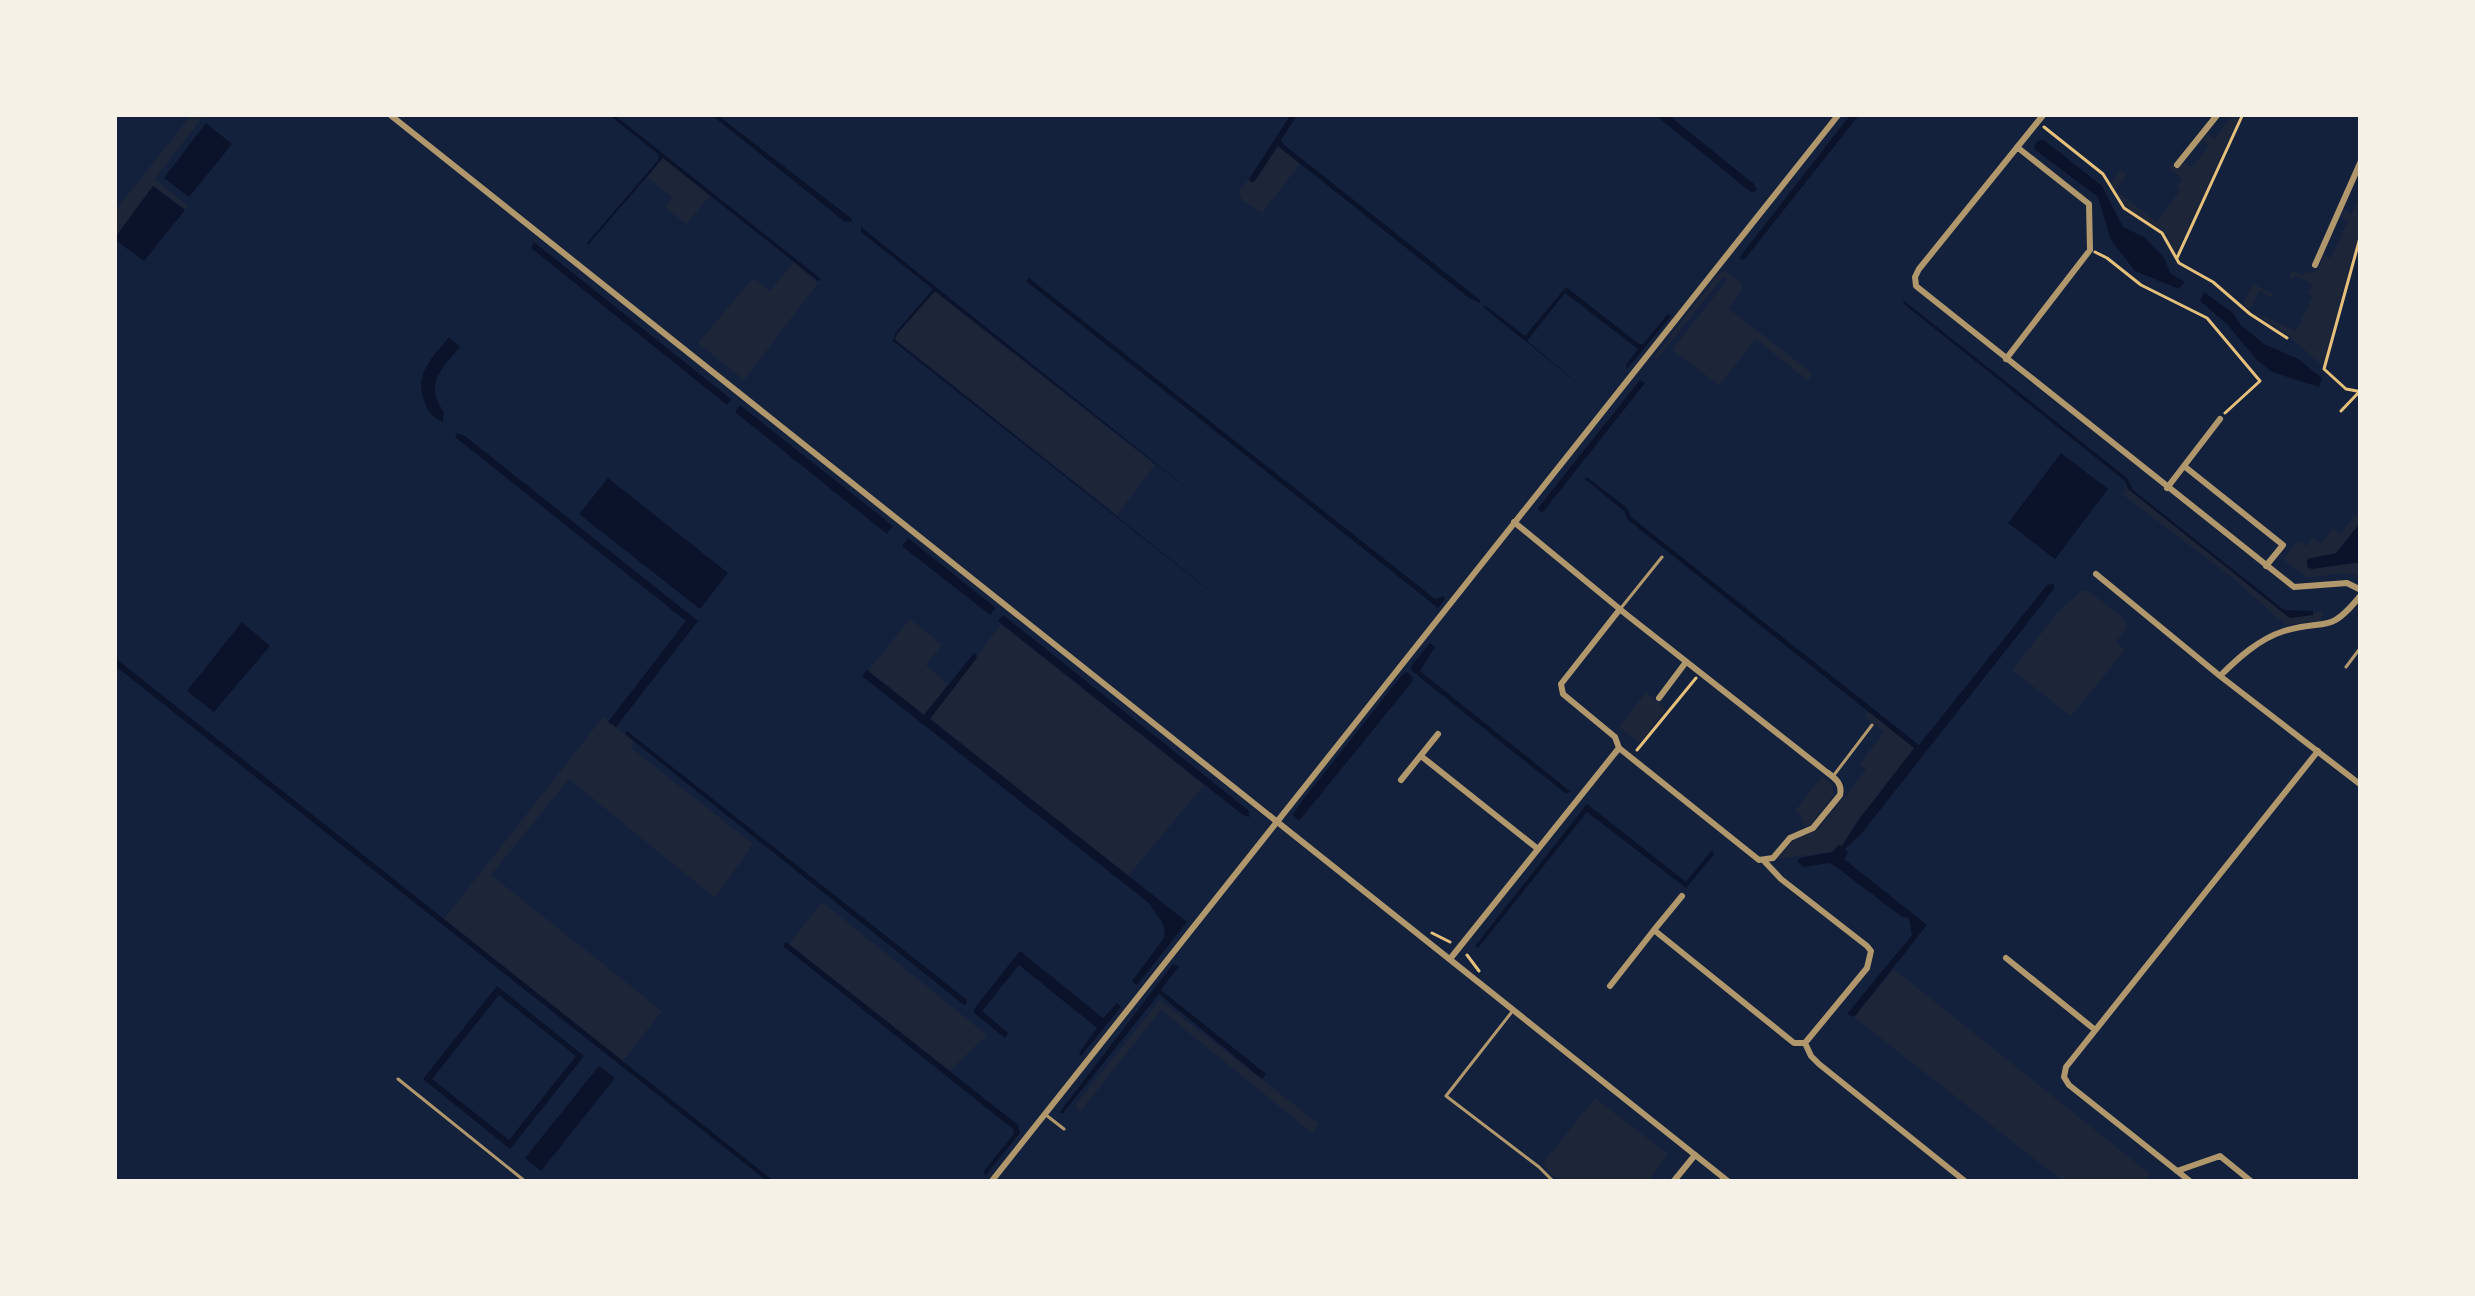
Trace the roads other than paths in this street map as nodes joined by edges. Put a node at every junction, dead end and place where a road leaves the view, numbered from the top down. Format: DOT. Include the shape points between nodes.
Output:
graph roads {
  1 [pos="388,114"];
  2 [pos="1839,114"];
  3 [pos="2044,114"];
  4 [pos="2218,114"];
  5 [pos="2017,148"];
  6 [pos="2361,161"];
  7 [pos="2177,165"];
  8 [pos="2314,265"];
  9 [pos="2006,359"];
  10 [pos="2220,419"];
  11 [pos="2184,466"];
  12 [pos="2167,488"];
  13 [pos="1514,522"];
  14 [pos="1662,557"];
  15 [pos="2266,566"];
  16 [pos="2096,574"];
  17 [pos="2361,592"];
  18 [pos="1620,609"];
  19 [pos="2360,651"];
  20 [pos="1686,662"];
  21 [pos="2346,667"];
  22 [pos="2220,676"];
  23 [pos="1659,698"];
  24 [pos="1872,725"];
  25 [pos="1438,734"];
  26 [pos="1619,748"];
  27 [pos="2318,751"];
  28 [pos="1421,756"];
  29 [pos="1832,777"];
  30 [pos="1401,780"];
  31 [pos="2361,785"];
  32 [pos="1277,823"];
  33 [pos="1538,849"];
  34 [pos="1766,862"];
  35 [pos="1682,896"];
  36 [pos="1654,930"];
  37 [pos="2006,958"];
  38 [pos="1450,959"];
  39 [pos="1610,986"];
  40 [pos="1513,1011"];
  41 [pos="2094,1029"];
  42 [pos="1805,1042"];
  43 [pos="398,1079"];
  44 [pos="1045,1114"];
  45 [pos="1064,1129"];
  46 [pos="1695,1155"];
  47 [pos="2177,1171"];
  48 [pos="526,1182"];
  49 [pos="991,1182"];
  50 [pos="1554,1182"];
  51 [pos="1673,1182"];
  52 [pos="1730,1182"];
  53 [pos="1966,1182"];
  54 [pos="2191,1182"];
  55 [pos="2252,1182"];
  1 -- 32 [label="street"];
  2 -- 13 [label="street"];
  3 -- 5 [label="street"];
  4 -- 7 [label="street"];
  5 -- 9 [label="street" via="2089,204 2090,250"];
  5 -- 9 [label="street" via="1917,273 1916,286"];
  6 -- 8 [label="street"];
  9 -- 12 [label="street"];
  10 -- 11 [label="street"];
  11 -- 12 [label="street"];
  11 -- 15 [label="street" via="2283,545"];
  12 -- 15 [label="street"];
  13 -- 18 [label="street"];
  13 -- 32 [label="street"];
  14 -- 18 [label="lane"];
  15 -- 17 [label="street" via="2299,589 2347,583"];
  16 -- 22 [label="street"];
  17 -- 22 [label="street" via="2344,616 2270,637"];
  18 -- 20 [label="street"];
  18 -- 26 [label="street" via="1561,684"];
  19 -- 21 [label="lane"];
  20 -- 23 [label="street"];
  20 -- 29 [label="street"];
  22 -- 27 [label="street"];
  24 -- 29 [label="lane"];
  25 -- 28 [label="street"];
  26 -- 33 [label="street"];
  26 -- 34 [label="street"];
  27 -- 31 [label="street"];
  27 -- 41 [label="street"];
  28 -- 30 [label="street"];
  28 -- 33 [label="street"];
  29 -- 34 [label="street" via="1841,789 1828,810"];
  32 -- 38 [label="street"];
  32 -- 44 [label="street"];
  33 -- 38 [label="street"];
  34 -- 42 [label="street" via="1871,951 1867,968"];
  35 -- 36 [label="street"];
  36 -- 39 [label="street"];
  36 -- 42 [label="street" via="1794,1043"];
  37 -- 41 [label="street"];
  38 -- 40 [label="street"];
  40 -- 46 [label="street"];
  40 -- 50 [label="lane" via="1446,1096"];
  41 -- 47 [label="street" via="2066,1067 2068,1085"];
  42 -- 53 [label="street" via="1819,1064"];
  43 -- 48 [label="lane"];
  44 -- 45 [label="lane"];
  44 -- 49 [label="street"];
  46 -- 51 [label="street"];
  46 -- 52 [label="street"];
  47 -- 54 [label="street"];
  47 -- 55 [label="street" via="2220,1156"];
}
